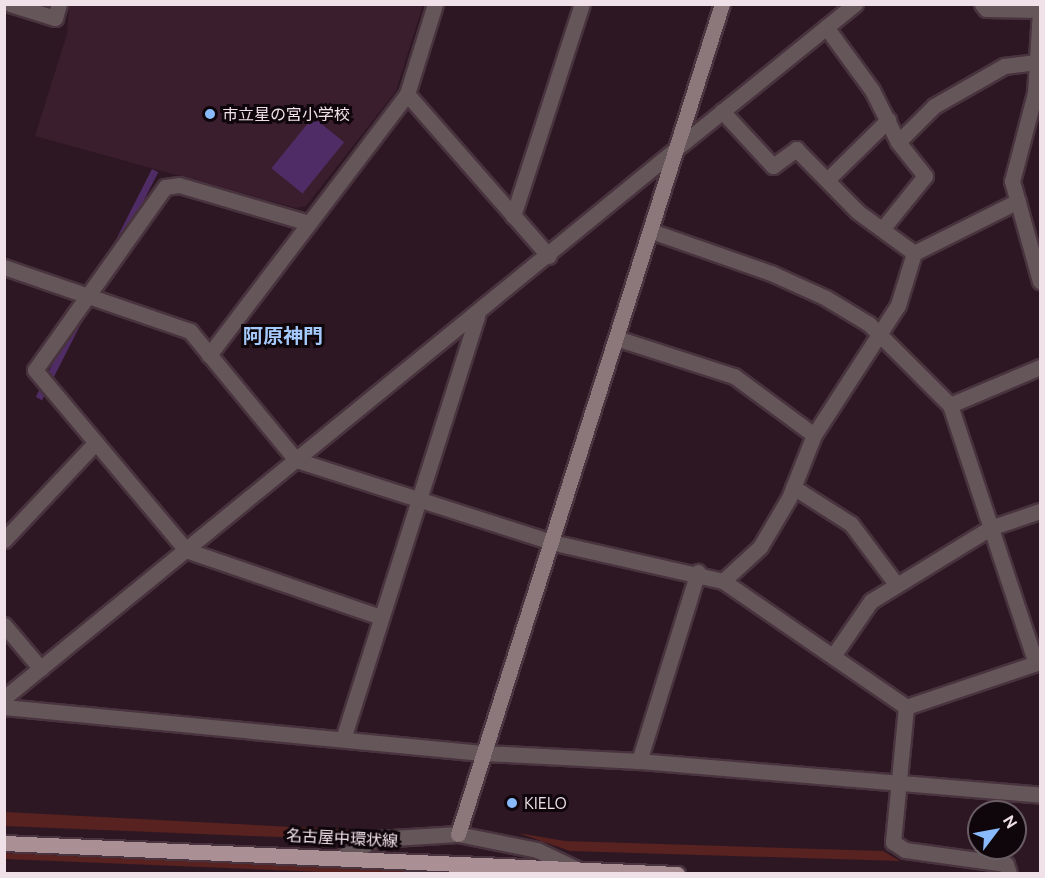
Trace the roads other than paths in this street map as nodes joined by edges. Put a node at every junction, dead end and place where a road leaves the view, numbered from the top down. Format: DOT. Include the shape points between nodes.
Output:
graph roads {
  1 [pos="10,4"];
  2 [pos="59,4"];
  3 [pos="435,4"];
  4 [pos="582,4"];
  5 [pos="722,4"];
  6 [pos="855,4"];
  7 [pos="982,4"];
  8 [pos="1041,10"];
  9 [pos="826,27"];
  10 [pos="1037,62"];
  11 [pos="407,94"];
  12 [pos="722,111"];
  13 [pos="888,120"];
  14 [pos="898,142"];
  15 [pos="677,148"];
  16 [pos="827,180"];
  17 [pos="1018,201"];
  18 [pos="513,216"];
  19 [pos="309,223"];
  20 [pos="883,228"];
  21 [pos="651,231"];
  22 [pos="914,253"];
  23 [pos="549,256"];
  24 [pos="4,267"];
  25 [pos="1041,281"];
  26 [pos="86,294"];
  27 [pos="477,316"];
  28 [pos="881,336"];
  29 [pos="616,338"];
  30 [pos="209,355"];
  31 [pos="1041,367"];
  32 [pos="950,405"];
  33 [pos="814,435"];
  34 [pos="96,442"];
  35 [pos="296,460"];
  36 [pos="793,487"];
  37 [pos="418,500"];
  38 [pos="1041,511"];
  39 [pos="990,528"];
  40 [pos="4,540"];
  41 [pos="551,542"];
  42 [pos="186,550"];
  43 [pos="698,572"];
  44 [pos="723,581"];
  45 [pos="896,584"];
  46 [pos="381,617"];
  47 [pos="4,625"];
  48 [pos="833,656"];
  49 [pos="1038,662"];
  50 [pos="41,669"];
  51 [pos="4,698"];
  52 [pos="4,707"];
  53 [pos="906,707"];
  54 [pos="343,739"];
  55 [pos="485,753"];
  56 [pos="639,761"];
  57 [pos="898,785"];
  58 [pos="1041,795"];
  59 [pos="458,834"];
  60 [pos="4,843"];
  61 [pos="343,856"];
  62 [pos="582,871"];
  63 [pos="677,873"];
  64 [pos="1009,873"];
  1 -- 2 [label="street" via="55,18"];
  3 -- 11 [label="street"];
  4 -- 18 [label="street"];
  5 -- 15 [label="street"];
  6 -- 9 [label="street"];
  7 -- 8 [label="street" via="986,9"];
  8 -- 10 [label="street"];
  9 -- 12 [label="street"];
  9 -- 13 [label="street" via="872,90"];
  10 -- 14 [label="street" via="1004,66 934,106"];
  10 -- 17 [label="street" via="1035,93 1012,181"];
  11 -- 18 [label="street"];
  11 -- 19 [label="street"];
  12 -- 15 [label="street"];
  12 -- 16 [label="street" via="773,166 796,149"];
  13 -- 14 [label="street"];
  13 -- 16 [label="street"];
  14 -- 20 [label="street" via="925,176"];
  15 -- 21 [label="street"];
  15 -- 23 [label="street"];
  16 -- 20 [label="street" via="858,212"];
  17 -- 22 [label="street"];
  17 -- 25 [label="street"];
  18 -- 23 [label="street"];
  19 -- 26 [label="street" via="178,184 165,186"];
  19 -- 30 [label="street"];
  20 -- 22 [label="street"];
  21 -- 28 [label="street" via="826,298"];
  21 -- 29 [label="street"];
  22 -- 28 [label="street" via="898,305"];
  23 -- 27 [label="street"];
  24 -- 26 [label="street"];
  26 -- 30 [label="street" via="190,331"];
  26 -- 34 [label="street" via="35,370"];
  27 -- 35 [label="street"];
  27 -- 37 [label="street"];
  28 -- 32 [label="street"];
  28 -- 33 [label="street"];
  29 -- 33 [label="street" via="734,376"];
  29 -- 41 [label="street"];
  30 -- 35 [label="street"];
  31 -- 32 [label="street"];
  32 -- 39 [label="street"];
  33 -- 36 [label="street"];
  34 -- 40 [label="street"];
  34 -- 42 [label="street"];
  35 -- 37 [label="street"];
  35 -- 42 [label="street"];
  36 -- 44 [label="street" via="760,547"];
  36 -- 45 [label="street" via="851,524"];
  37 -- 41 [label="street"];
  37 -- 46 [label="street"];
  38 -- 39 [label="street"];
  39 -- 45 [label="street"];
  39 -- 49 [label="street"];
  41 -- 43 [label="street"];
  41 -- 55 [label="street"];
  42 -- 46 [label="street"];
  42 -- 50 [label="street"];
  43 -- 44 [label="street"];
  43 -- 56 [label="street"];
  44 -- 48 [label="street"];
  45 -- 48 [label="street" via="871,601"];
  46 -- 54 [label="street"];
  47 -- 50 [label="street"];
  48 -- 53 [label="street"];
  49 -- 53 [label="street"];
  50 -- 51 [label="street"];
  52 -- 54 [label="street"];
  53 -- 57 [label="street"];
  54 -- 55 [label="street"];
  55 -- 56 [label="street"];
  55 -- 59 [label="street"];
  56 -- 57 [label="street"];
  57 -- 58 [label="street"];
  57 -- 64 [label="street" via="892,842 905,850 1006,864"];
  59 -- 61 [label="street" via="376,839"];
  59 -- 62 [label="street" via="537,850"];
  60 -- 61 [label="main road, 名古屋中環状線"];
  61 -- 62 [label="main road, 名古屋中環状線"];
  62 -- 63 [label="main road, 名古屋中環状線"];
}
